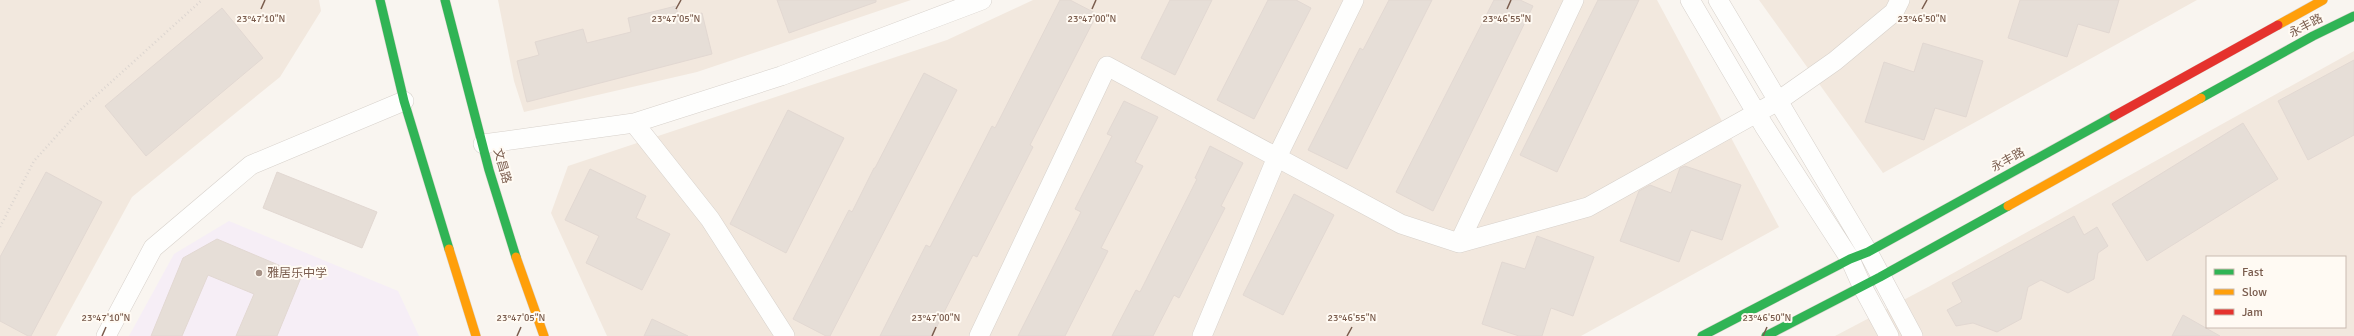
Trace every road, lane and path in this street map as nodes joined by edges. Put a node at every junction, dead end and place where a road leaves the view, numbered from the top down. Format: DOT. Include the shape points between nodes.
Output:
graph roads {
  1 [pos="202,0"];
  2 [pos="380,0"];
  3 [pos="445,0"];
  4 [pos="982,0"];
  5 [pos="1354,0"];
  6 [pos="1574,0"];
  7 [pos="1690,0"];
  8 [pos="1718,0"];
  9 [pos="1900,0"];
  10 [pos="2323,0"];
  11 [pos="2354,16"];
  12 [pos="404,101"];
  13 [pos="1778,101"];
  14 [pos="1757,114"];
  15 [pos="634,122"];
  16 [pos="483,144"];
  17 [pos="1277,157"];
  18 [pos="0,227"];
  19 [pos="1459,243"];
  20 [pos="1868,252"];
  21 [pos="1850,259"];
  22 [pos="1880,277"];
  23 [pos="1862,286"];
  24 [pos="106,336"];
  25 [pos="476,336"];
  26 [pos="544,336"];
  27 [pos="785,336"];
  28 [pos="979,336"];
  29 [pos="1202,336"];
  30 [pos="1702,336"];
  31 [pos="1766,336"];
  32 [pos="1889,336"];
  33 [pos="1913,336"];
  1 -- 18 [label="path" via="79,112 34,161"];
  2 -- 12 [label="street"];
  3 -- 16 [label="street, 文昌路"];
  4 -- 15 [label="street" via="781,76"];
  5 -- 17 [label="street"];
  6 -- 19 [label="street"];
  7 -- 14 [label="street"];
  8 -- 13 [label="street"];
  9 -- 13 [label="street" via="1894,12 1835,61"];
  10 -- 20 [label="street, 永丰路"];
  11 -- 22 [label="street, 永丰路" via="2306,40"];
  12 -- 24 [label="street" via="251,164 153,248"];
  12 -- 25 [label="street"];
  13 -- 14 [label="street"];
  13 -- 20 [label="street"];
  14 -- 19 [label="street" via="1588,207"];
  14 -- 21 [label="street"];
  15 -- 16 [label="street"];
  15 -- 27 [label="street" via="710,219"];
  16 -- 26 [label="street, 文昌路" via="506,225"];
  17 -- 19 [label="street" via="1401,224"];
  17 -- 28 [label="street" via="1107,66"];
  17 -- 29 [label="street"];
  20 -- 21 [label="street, 永丰路"];
  20 -- 22 [label="street"];
  21 -- 23 [label="street"];
  21 -- 30 [label="street, 永丰路"];
  22 -- 23 [label="street, 永丰路"];
  22 -- 33 [label="street"];
  23 -- 31 [label="street, 永丰路"];
  23 -- 32 [label="street"];
}
